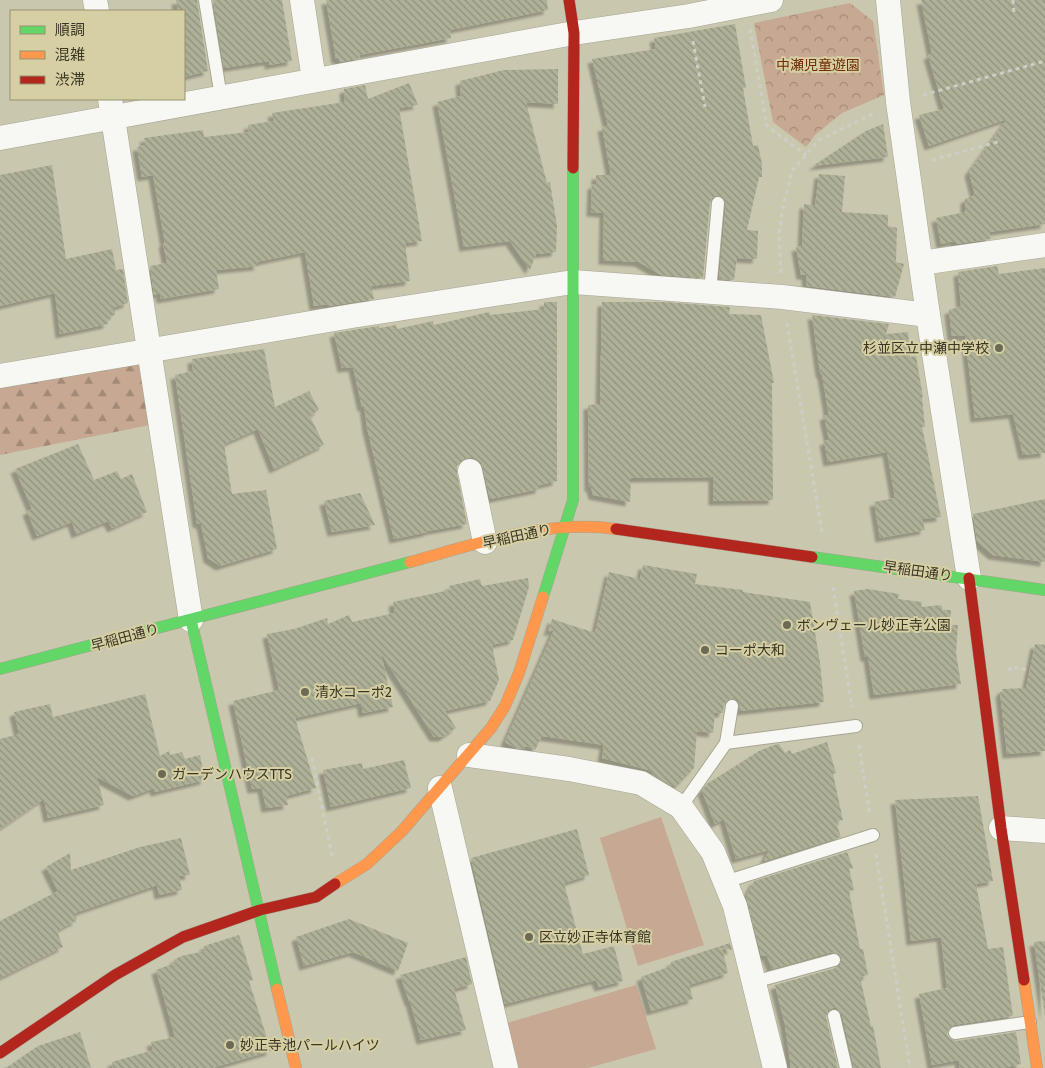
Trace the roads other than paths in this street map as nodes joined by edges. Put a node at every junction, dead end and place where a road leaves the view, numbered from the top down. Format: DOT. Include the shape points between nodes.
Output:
graph roads {
  1 [pos="205,0"];
  2 [pos="302,0"];
  3 [pos="569,0"];
  4 [pos="771,0"];
  5 [pos="888,0"];
  6 [pos="574,33"];
  7 [pos="314,80"];
  8 [pos="221,97"];
  9 [pos="112,108"];
  10 [pos="0,138"];
  11 [pos="718,203"];
  12 [pos="1045,245"];
  13 [pos="921,263"];
  14 [pos="573,282"];
  15 [pos="710,292"];
  16 [pos="928,315"];
  17 [pos="149,351"];
  18 [pos="0,376"];
  19 [pos="470,471"];
  20 [pos="565,526"];
  21 [pos="485,542"];
  22 [pos="969,578"];
  23 [pos="1045,590"];
  24 [pos="191,620"];
  25 [pos="0,669"];
  26 [pos="732,706"];
  27 [pos="856,726"];
  28 [pos="726,743"];
  29 [pos="468,755"];
  30 [pos="440,788"];
  31 [pos="681,807"];
  32 [pos="1002,828"];
  33 [pos="1045,831"];
  34 [pos="873,835"];
  35 [pos="725,882"];
  36 [pos="260,910"];
  37 [pos="834,960"];
  38 [pos="754,982"];
  39 [pos="834,1016"];
  40 [pos="1030,1022"];
  41 [pos="955,1033"];
  42 [pos="0,1053"];
  43 [pos="296,1068"];
  44 [pos="506,1068"];
  45 [pos="775,1068"];
  46 [pos="846,1068"];
  47 [pos="1037,1068"];
  1 -- 8 [label="lane"];
  2 -- 7 [label="street"];
  3 -- 6 [label="street"];
  4 -- 6 [label="street"];
  5 -- 13 [label="street" via="898,102"];
  6 -- 7 [label="street"];
  6 -- 14 [label="street"];
  7 -- 8 [label="street"];
  8 -- 9 [label="street"];
  9 -- 10 [label="street"];
  9 -- 17 [label="street"];
  11 -- 15 [label="lane"];
  12 -- 13 [label="street"];
  13 -- 16 [label="street"];
  14 -- 15 [label="street"];
  14 -- 17 [label="street"];
  14 -- 20 [label="street" via="573,500"];
  15 -- 16 [label="street" via="782,297"];
  16 -- 22 [label="street"];
  17 -- 18 [label="street"];
  17 -- 24 [label="street"];
  19 -- 21 [label="street"];
  20 -- 21 [label="street, 早稲田通り"];
  20 -- 22 [label="street, 早稲田通り" via="597,526"];
  20 -- 29 [label="street" via="519,673 505,706"];
  21 -- 24 [label="street, 早稲田通り"];
  22 -- 23 [label="street, 早稲田通り"];
  22 -- 32 [label="street"];
  24 -- 25 [label="street, 早稲田通り"];
  24 -- 36 [label="street"];
  26 -- 28 [label="lane"];
  27 -- 28 [label="lane"];
  28 -- 31 [label="lane"];
  29 -- 30 [label="street"];
  29 -- 31 [label="street" via="641,783"];
  30 -- 36 [label="street" via="367,864 316,897"];
  30 -- 44 [label="street"];
  31 -- 35 [label="street" via="713,852"];
  32 -- 33 [label="street"];
  32 -- 40 [label="street"];
  34 -- 35 [label="lane"];
  35 -- 38 [label="street" via="735,906"];
  36 -- 42 [label="street" via="183,937 115,975"];
  36 -- 43 [label="street"];
  37 -- 38 [label="lane"];
  38 -- 45 [label="street"];
  39 -- 46 [label="lane"];
  40 -- 41 [label="lane"];
  40 -- 47 [label="street"];
}
